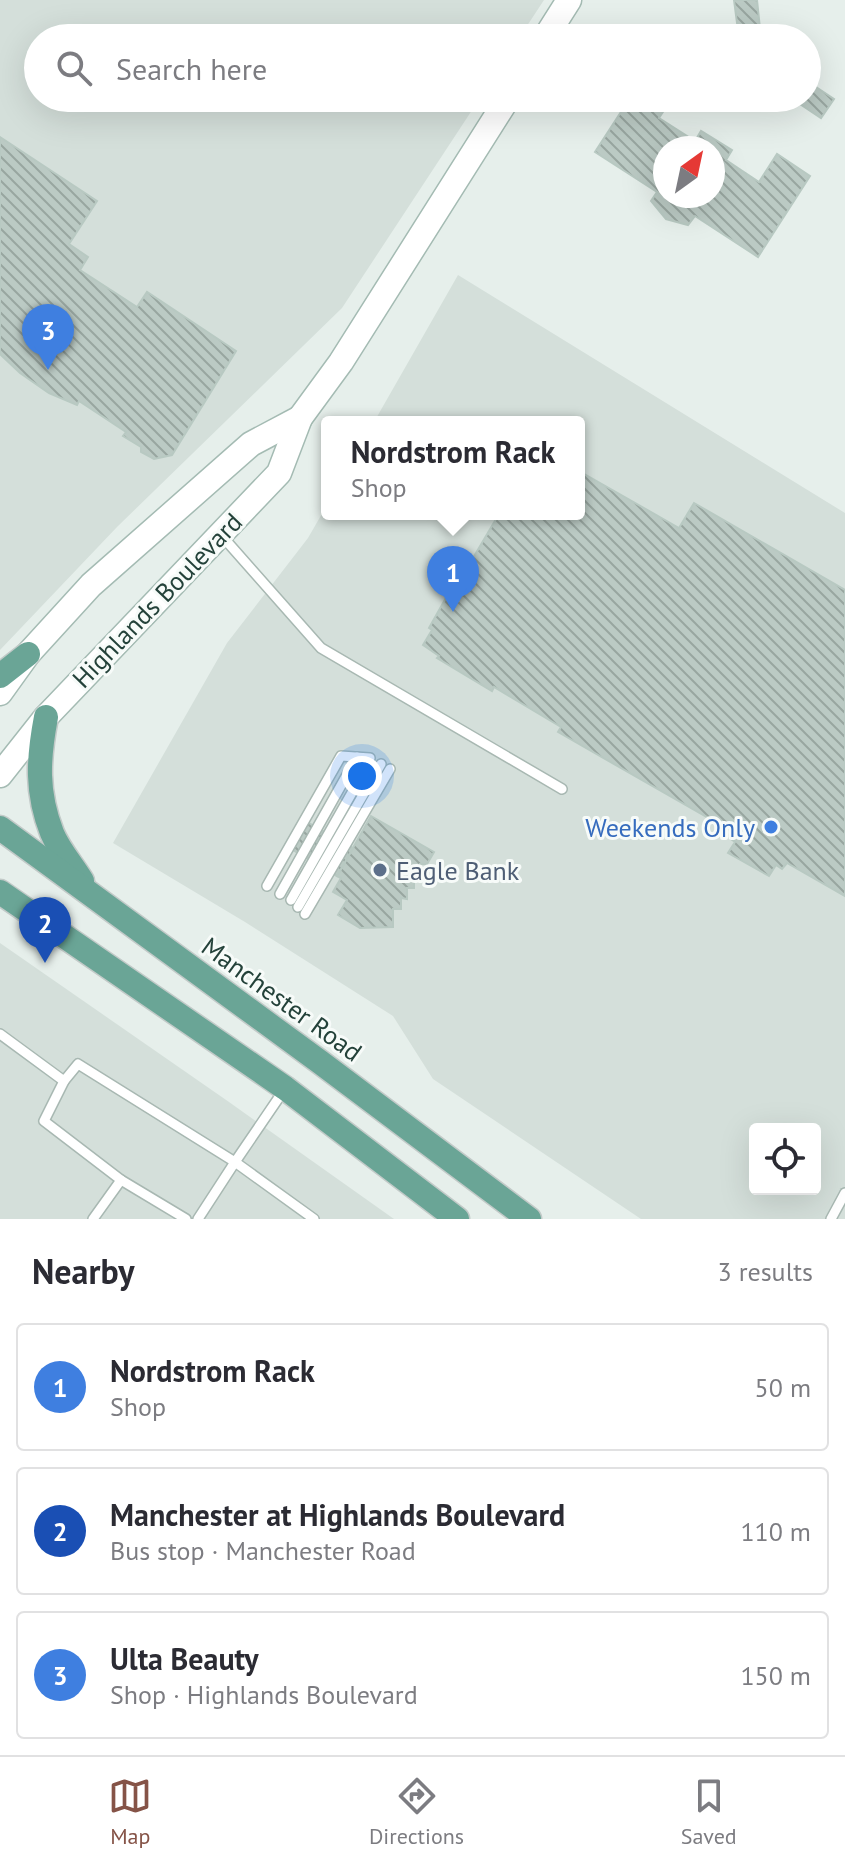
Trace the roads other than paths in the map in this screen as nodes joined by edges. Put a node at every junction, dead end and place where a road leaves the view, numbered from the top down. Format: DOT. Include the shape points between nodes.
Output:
graph roads {
  1 [pos="569,0"];
  2 [pos="554,24"];
  3 [pos="499,112"];
  4 [pos="300,418"];
  5 [pos="219,533"];
  6 [pos="28,654"];
  7 [pos="0,676"];
  8 [pos="0,693"];
  9 [pos="46,717"];
  10 [pos="357,757"];
  11 [pos="386,767"];
  12 [pos="0,775"];
  13 [pos="562,789"];
  14 [pos="0,828"];
  15 [pos="267,886"];
  16 [pos="0,892"];
  17 [pos="90,893"];
  18 [pos="280,894"];
  19 [pos="4,1037"];
  20 [pos="0,1050"];
  21 [pos="64,1081"];
  22 [pos="285,1088"];
  23 [pos="235,1162"];
  24 [pos="121,1180"];
  25 [pos="845,1193"];
  26 [pos="93,1219"];
  27 [pos="186,1219"];
  28 [pos="198,1219"];
  29 [pos="314,1219"];
  30 [pos="457,1219"];
  31 [pos="529,1219"];
  32 [pos="831,1219"];
  1 -- 2 [label="street"];
  3 -- 4 [label="street, Highlands Boulevard"];
  4 -- 5 [label="street, Highlands Boulevard" via="279,473"];
  4 -- 6 [label="street, Highlands Boulevard" via="251,444 181,504 91,585"];
  5 -- 9 [label="street, Highlands Boulevard"];
  5 -- 13 [label="lane" via="321,648"];
  6 -- 7 [label="main road"];
  6 -- 8 [label="street, Highlands Boulevard"];
  9 -- 12 [label="street, Highlands Boulevard"];
  9 -- 17 [label="main road" via="38,758 43,801 53,835"];
  10 -- 11 [label="lane" via="370,758 298,907"];
  10 -- 15 [label="lane" via="341,756"];
  10 -- 18 [label="lane"];
  14 -- 17 [label="main road, Manchester Road"];
  16 -- 22 [label="main road"];
  17 -- 31 [label="main road, Manchester Road"];
  19 -- 20 [label="lane"];
  19 -- 21 [label="lane"];
  21 -- 23 [label="lane" via="78,1064"];
  21 -- 24 [label="lane" via="44,1121"];
  22 -- 23 [label="lane"];
  22 -- 30 [label="main road"];
  23 -- 28 [label="lane"];
  23 -- 29 [label="lane"];
  24 -- 26 [label="lane"];
  24 -- 27 [label="lane"];
  25 -- 32 [label="lane"];
}
